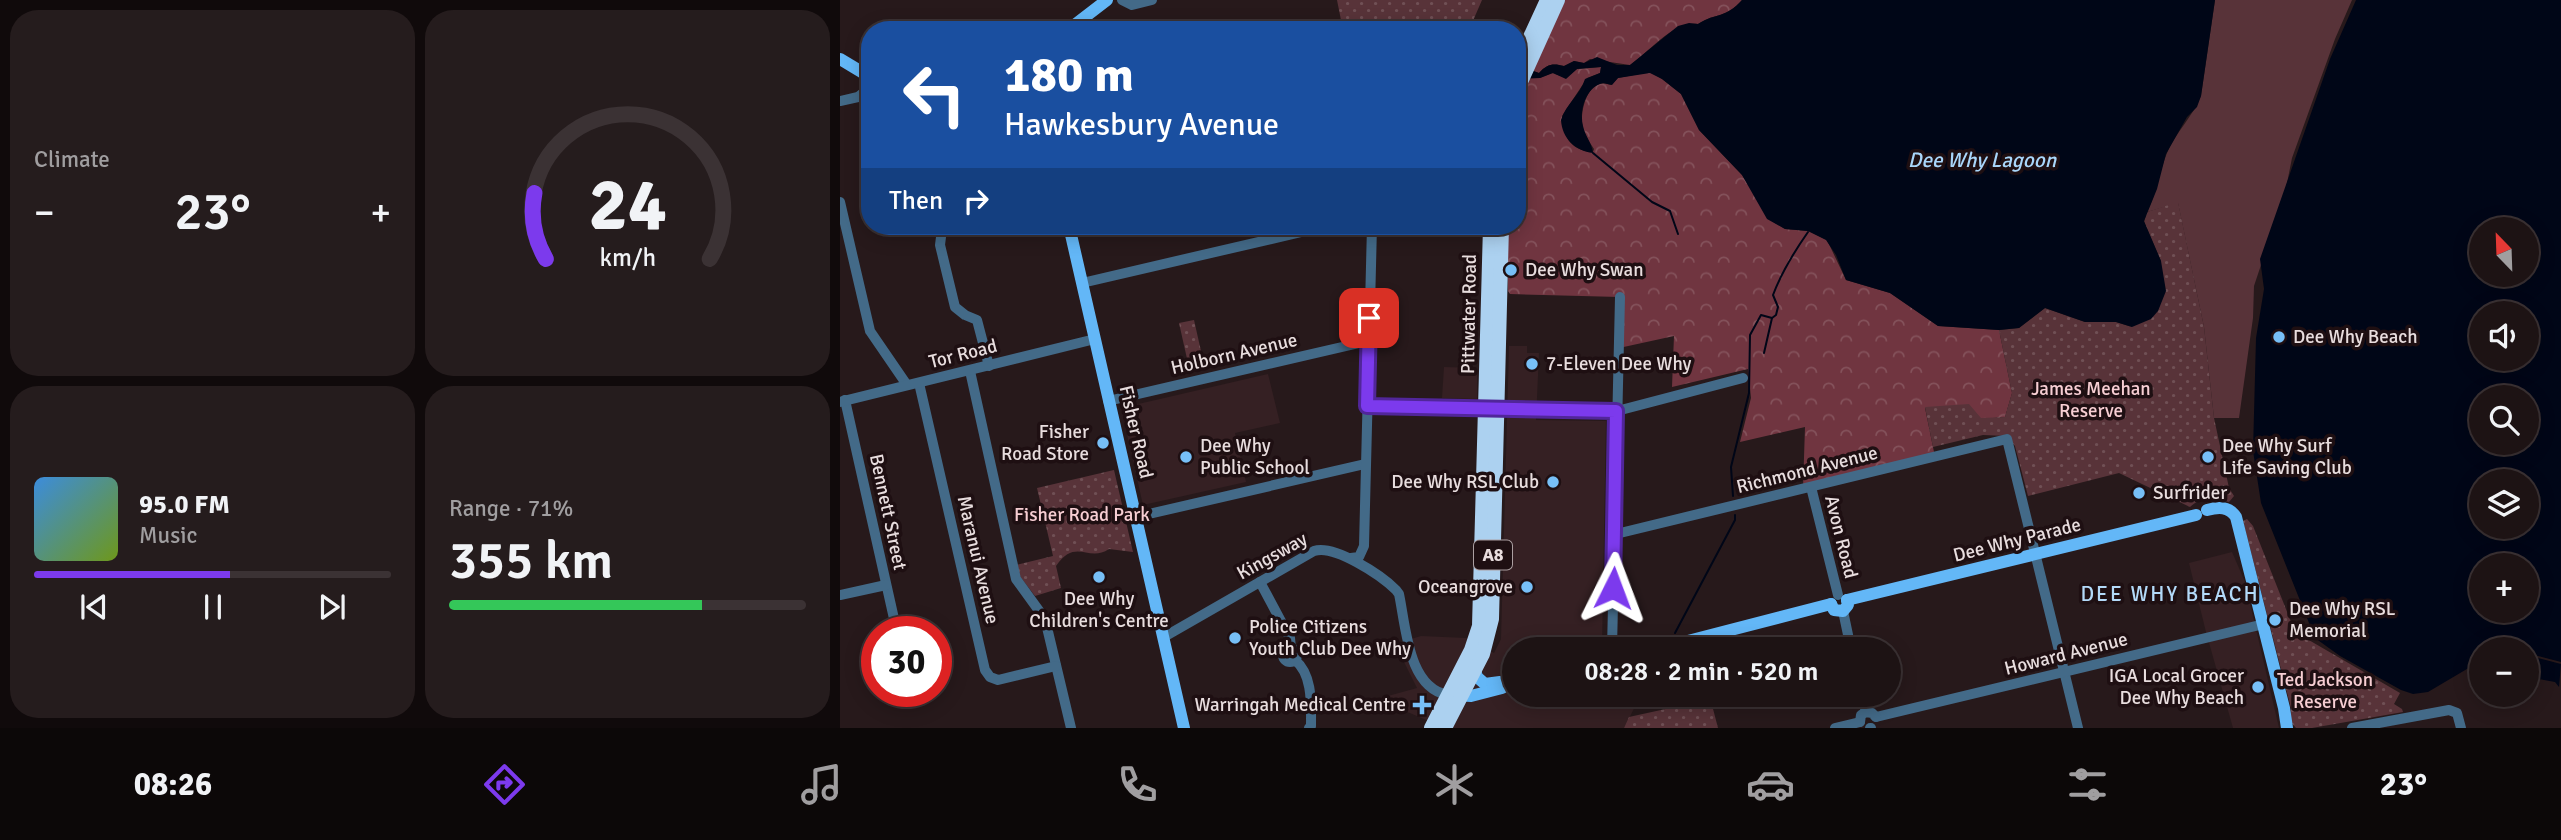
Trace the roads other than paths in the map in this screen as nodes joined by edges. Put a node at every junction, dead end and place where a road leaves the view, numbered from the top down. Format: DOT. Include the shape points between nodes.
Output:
graph roads {
  1 [pos="1107,0"];
  2 [pos="1122,0"];
  3 [pos="1152,0"];
  4 [pos="1547,0"];
  5 [pos="1558,0"];
  6 [pos="1080,21"];
  7 [pos="1526,56"];
  8 [pos="840,59"];
  9 [pos="1526,60"];
  10 [pos="861,72"];
  11 [pos="861,95"];
  12 [pos="840,102"];
  13 [pos="840,202"];
  14 [pos="1071,235"];
  15 [pos="1289,235"];
  16 [pos="1372,235"];
  17 [pos="1490,235"];
  18 [pos="1502,235"];
  19 [pos="941,237"];
  20 [pos="1082,284"];
  21 [pos="1620,297"];
  22 [pos="1095,339"];
  23 [pos="1368,341"];
  24 [pos="989,366"];
  25 [pos="970,371"];
  26 [pos="1743,378"];
  27 [pos="919,383"];
  28 [pos="907,385"];
  29 [pos="842,401"];
  30 [pos="1108,401"];
  31 [pos="1367,406"];
  32 [pos="1492,409"];
  33 [pos="1616,411"];
  34 [pos="1365,464"];
  35 [pos="1811,487"];
  36 [pos="1136,517"];
  37 [pos="1616,534"];
  38 [pos="2035,555"];
  39 [pos="1351,558"];
  40 [pos="1260,582"];
  41 [pos="886,585"];
  42 [pos="840,595"];
  43 [pos="1840,603"];
  44 [pos="893,616"];
  45 [pos="2264,624"];
  46 [pos="1164,637"];
  47 [pos="1612,637"];
  48 [pos="1705,637"];
  49 [pos="1848,637"];
  50 [pos="1056,666"];
  51 [pos="1475,670"];
  52 [pos="2064,672"];
  53 [pos="1502,683"];
  54 [pos="1502,688"];
  55 [pos="1455,695"];
  56 [pos="1865,707"];
  57 [pos="1866,712"];
  58 [pos="1876,717"];
  59 [pos="1860,722"];
  60 [pos="1071,728"];
  61 [pos="1184,728"];
  62 [pos="1309,728"];
  63 [pos="1432,728"];
  64 [pos="1445,728"];
  65 [pos="1835,728"];
  66 [pos="1870,728"];
  67 [pos="2078,728"];
  68 [pos="2287,728"];
  69 [pos="2352,728"];
  70 [pos="2461,728"];
  1 -- 6 [label="main road"];
  2 -- 3 [label="street" via="1132,5"];
  4 -- 7 [label="highway"];
  5 -- 9 [label="highway"];
  8 -- 10 [label="main road"];
  11 -- 12 [label="street"];
  13 -- 28 [label="street" via="870,331"];
  14 -- 20 [label="main road, Fisher Road"];
  15 -- 20 [label="street"];
  16 -- 23 [label="street"];
  17 -- 32 [label="highway, Pittwater Road / A8"];
  18 -- 32 [label="highway, Pittwater Road / A8"];
  19 -- 24 [label="street" via="955,307 977,320"];
  20 -- 22 [label="main road, Fisher Road"];
  21 -- 33 [label="street"];
  22 -- 24 [label="street, Tor Road"];
  22 -- 30 [label="main road, Fisher Road"];
  23 -- 30 [label="street, Holborn Avenue"];
  23 -- 31 [label="street"];
  24 -- 25 [label="street, Tor Road"];
  25 -- 27 [label="street, Tor Road"];
  25 -- 50 [label="street" via="1016,579 1045,619"];
  26 -- 33 [label="street"];
  27 -- 28 [label="street, Tor Road"];
  27 -- 50 [label="street, Maranui Avenue" via="985,670 998,680"];
  28 -- 29 [label="street, Tor Road"];
  29 -- 41 [label="street, Bennett Street"];
  30 -- 36 [label="main road, Fisher Road"];
  31 -- 32 [label="street"];
  31 -- 34 [label="street"];
  32 -- 33 [label="street"];
  32 -- 51 [label="highway, Pittwater Road / A8" via="1492,619"];
  32 -- 55 [label="highway, Pittwater Road / A8" via="1479,626"];
  33 -- 37 [label="street"];
  34 -- 36 [label="street"];
  34 -- 39 [label="street" via="1364,546 1359,557"];
  35 -- 37 [label="street, Richmond Avenue"];
  35 -- 38 [label="street, Richmond Avenue" via="2007,439"];
  35 -- 43 [label="street, Avon Road"];
  36 -- 46 [label="main road, Fisher Road"];
  37 -- 47 [label="street"];
  38 -- 43 [label="main road, Dee Why Parade"];
  38 -- 45 [label="main road, Dee Why Parade" via="2224,508 2236,517"];
  38 -- 52 [label="street"];
  39 -- 40 [label="street, Kingsway" via="1319,549"];
  39 -- 55 [label="street, Kingsway" via="1399,594 1409,646 1424,683 1440,694"];
  40 -- 46 [label="street, Kingsway"];
  40 -- 62 [label="street" via="1308,682"];
  41 -- 42 [label="street"];
  41 -- 44 [label="street, Bennett Street"];
  43 -- 48 [label="main road, Dee Why Parade"];
  43 -- 49 [label="street, Avon Road"];
  45 -- 52 [label="street, Howard Avenue"];
  45 -- 68 [label="main road"];
  46 -- 61 [label="main road, Fisher Road"];
  50 -- 60 [label="street"];
  51 -- 53 [label="main road" via="1485,684"];
  51 -- 55 [label="highway, Pittwater Road / A8"];
  52 -- 58 [label="street, Howard Avenue"];
  52 -- 67 [label="street"];
  54 -- 55 [label="main road"];
  55 -- 63 [label="highway, Pittwater Road / A8"];
  55 -- 64 [label="highway, Pittwater Road / A8"];
  56 -- 57 [label="street"];
  57 -- 58 [label="street"];
  57 -- 59 [label="street"];
  58 -- 66 [label="street"];
  59 -- 65 [label="street"];
  59 -- 66 [label="street"];
  69 -- 70 [label="street" via="2449,710 2456,712"];
}
